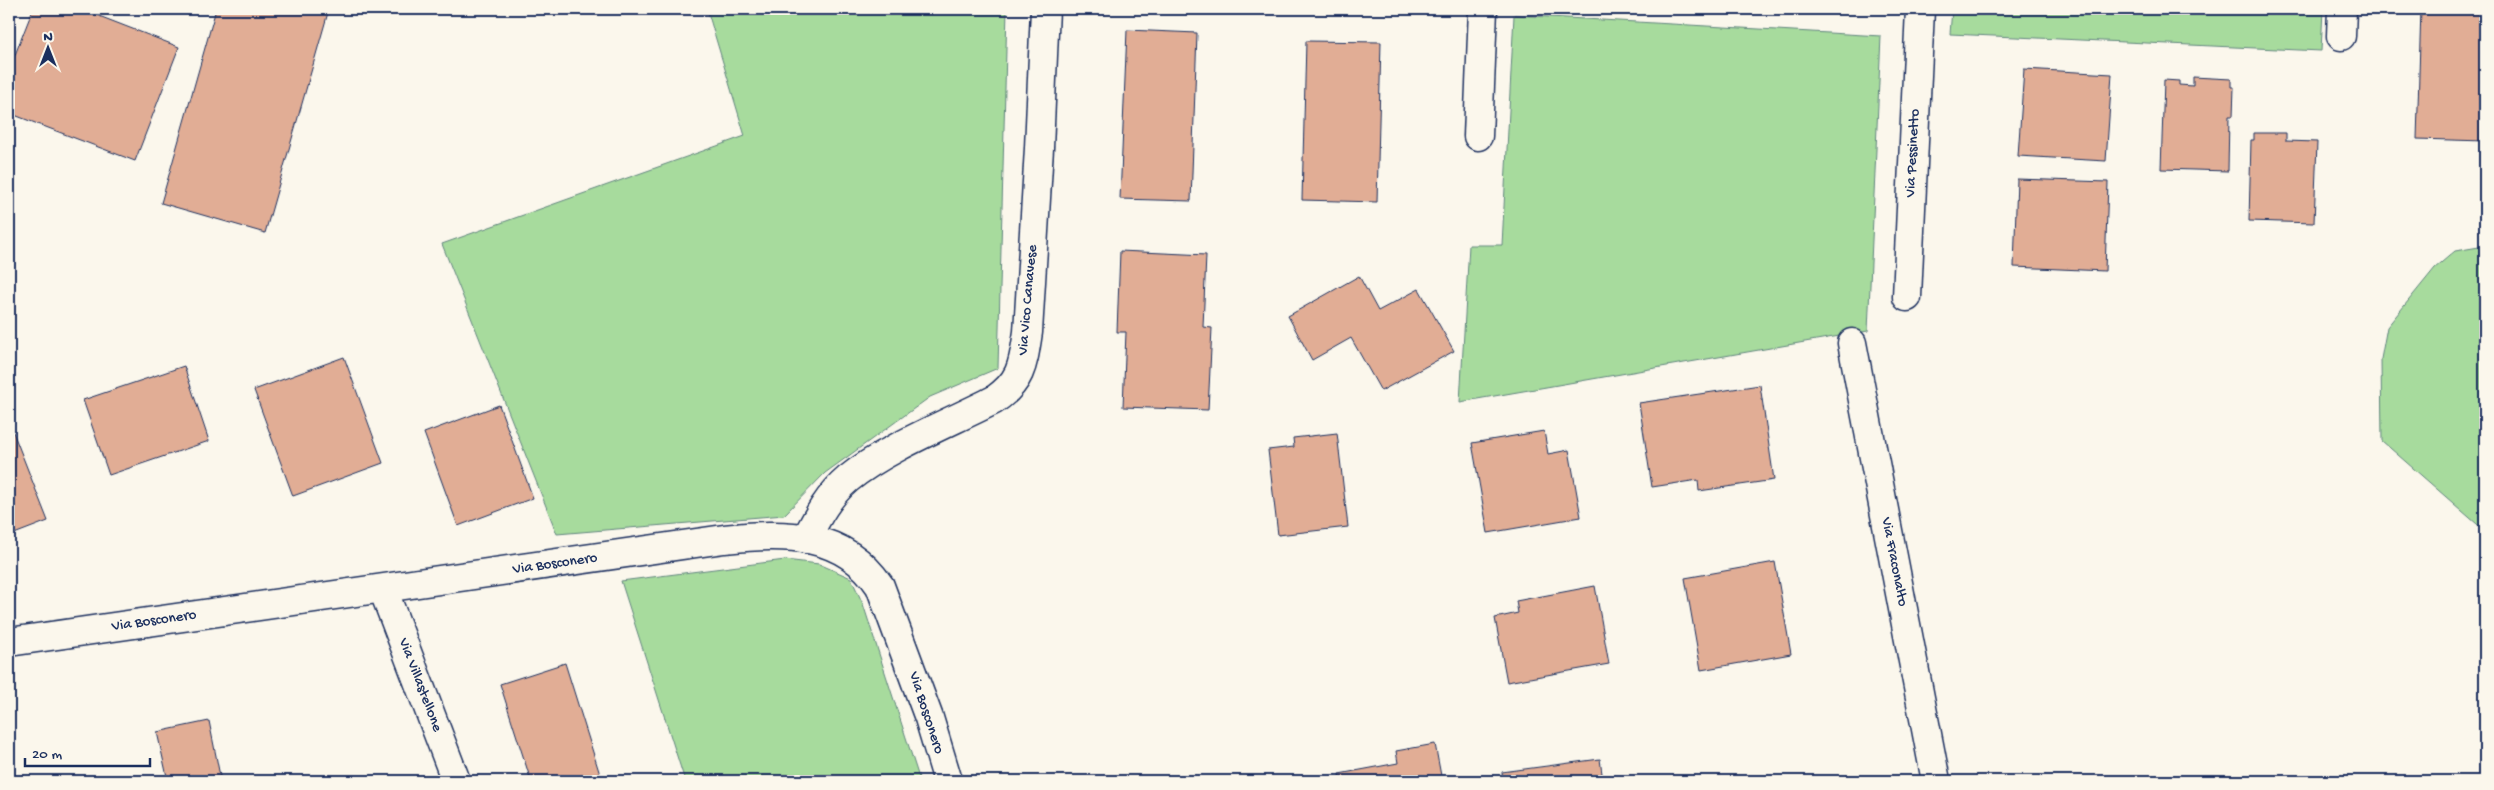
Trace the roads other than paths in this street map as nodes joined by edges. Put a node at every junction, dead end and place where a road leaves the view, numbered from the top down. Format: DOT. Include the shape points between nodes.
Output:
graph roads {
  1 [pos="1045,9"];
  2 [pos="1482,9"];
  3 [pos="1920,9"];
  4 [pos="2342,9"];
  5 [pos="2341,36"];
  6 [pos="1478,136"];
  7 [pos="1907,297"];
  8 [pos="1852,343"];
  9 [pos="806,538"];
  10 [pos="383,589"];
  11 [pos="9,642"];
  12 [pos="456,781"];
  13 [pos="948,781"];
  14 [pos="1936,781"];
  1 -- 9 [label="street, Via Vico Canavese" via="1028,332 1019,374 1010,389 994,400 872,462 848,480 831,498"];
  2 -- 6 [label="street"];
  3 -- 7 [label="street, Via Pessinetto"];
  4 -- 5 [label="street"];
  8 -- 14 [label="street, Via Fraconalto"];
  9 -- 10 [label="street, Via Bosconero" via="756,536 724,539"];
  9 -- 13 [label="street, Via Bosconero" via="848,552 870,571 880,586 929,718"];
  10 -- 11 [label="street, Via Bosconero"];
  10 -- 12 [label="street, Via Villastellone"];
}
